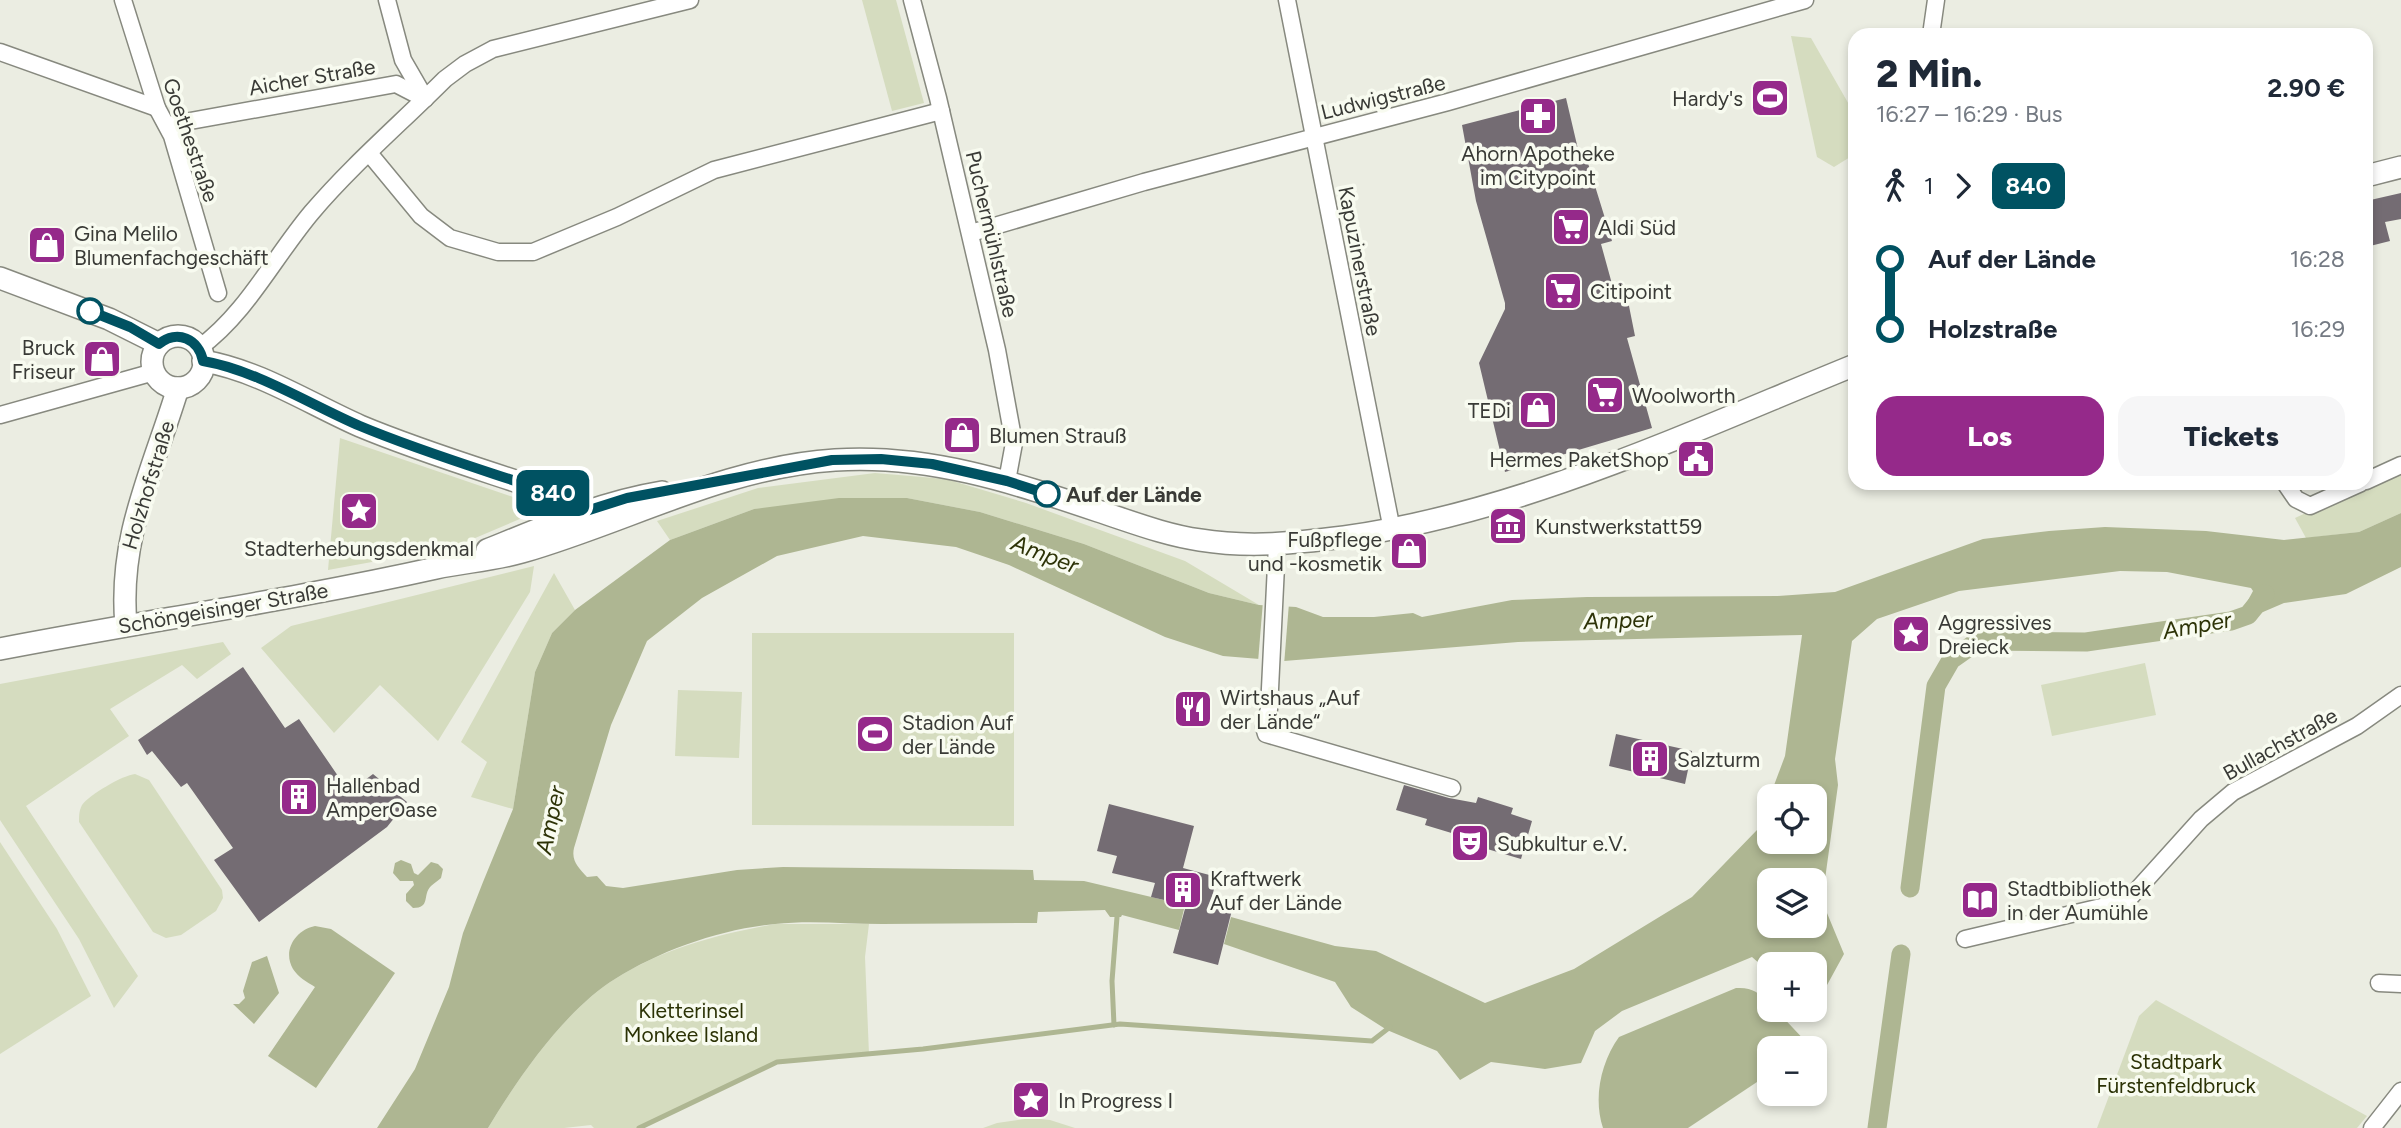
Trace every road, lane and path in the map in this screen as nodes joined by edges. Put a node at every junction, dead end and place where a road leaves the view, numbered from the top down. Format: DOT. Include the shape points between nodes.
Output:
graph roads {
  1 [pos="123,0"];
  2 [pos="387,0"];
  3 [pos="690,0"];
  4 [pos="912,0"];
  5 [pos="1287,0"];
  6 [pos="1805,0"];
  7 [pos="1937,0"];
  8 [pos="1932,28"];
  9 [pos="0,52"];
  10 [pos="425,99"];
  11 [pos="157,108"];
  12 [pos="941,111"];
  13 [pos="168,125"];
  14 [pos="1314,136"];
  15 [pos="369,153"];
  16 [pos="2401,167"];
  17 [pos="2373,174"];
  18 [pos="971,233"];
  19 [pos="0,278"];
  20 [pos="218,293"];
  21 [pos="159,344"];
  22 [pos="201,355"];
  23 [pos="1848,368"];
  24 [pos="154,372"];
  25 [pos="178,388"];
  26 [pos="0,415"];
  27 [pos="2401,465"];
  28 [pos="2373,478"];
  29 [pos="1007,481"];
  30 [pos="712,484"];
  31 [pos="2290,490"];
  32 [pos="2346,490"];
  33 [pos="583,512"];
  34 [pos="1392,530"];
  35 [pos="1277,545"];
  36 [pos="446,566"];
  37 [pos="126,625"];
  38 [pos="0,649"];
  39 [pos="2401,695"];
  40 [pos="1452,788"];
  41 [pos="1965,939"];
  42 [pos="2379,983"];
  43 [pos="2401,984"];
  44 [pos="2401,1091"];
  45 [pos="2372,1128"];
  1 -- 11 [label="street, Goethestraße"];
  2 -- 10 [label="street" via="403,60"];
  3 -- 10 [label="street" via="493,49 465,64"];
  4 -- 12 [label="street, Puchermühlstraße"];
  5 -- 14 [label="street, Kapuzinerstraße"];
  6 -- 14 [label="street, Ludwigstraße"];
  7 -- 8 [label="street"];
  9 -- 11 [label="street"];
  10 -- 13 [label="street, Aicher Straße" via="396,84"];
  10 -- 15 [label="street"];
  11 -- 13 [label="street, Goethestraße"];
  12 -- 15 [label="street" via="714,170 548,247 524,253 481,248 434,228"];
  12 -- 18 [label="street, Puchermühlstraße"];
  13 -- 20 [label="street, Goethestraße"];
  14 -- 18 [label="street, Ludwigstraße"];
  14 -- 34 [label="street, Kapuzinerstraße"];
  15 -- 22 [label="street" via="308,217"];
  16 -- 17 [label="street"];
  18 -- 29 [label="street, Puchermühlstraße" via="1014,443"];
  19 -- 21 [label="street" via="120,323"];
  21 -- 22 [label="street" via="180,337 189,340"];
  21 -- 24 [label="street" via="152,358"];
  22 -- 25 [label="street" via="198,378"];
  22 -- 33 [label="street" via="447,460 571,500"];
  23 -- 34 [label="street, Schöngeisinger Straße" via="1644,451 1457,515"];
  24 -- 25 [label="street" via="161,382"];
  24 -- 26 [label="street"];
  25 -- 37 [label="street, Holzhofstraße" via="129,538"];
  27 -- 28 [label="street"];
  29 -- 30 [label="street, Schöngeisinger Straße" via="954,468 881,459 784,467"];
  29 -- 35 [label="street, Schöngeisinger Straße" via="1178,536"];
  30 -- 33 [label="street, Schöngeisinger Straße" via="627,498"];
  30 -- 36 [label="street, Schöngeisinger Straße" via="518,554"];
  31 -- 32 [label="street" via="2310,506"];
  33 -- 36 [label="street, Schöngeisinger Straße"];
  34 -- 35 [label="street, Schöngeisinger Straße"];
  35 -- 40 [label="street" via="1266,734"];
  36 -- 37 [label="street, Schöngeisinger Straße"];
  37 -- 38 [label="street, Schöngeisinger Straße"];
  39 -- 41 [label="street, Bullachstraße" via="2357,726 2232,792 2201,819 2127,901"];
  42 -- 43 [label="street"];
  44 -- 45 [label="street"];
}
